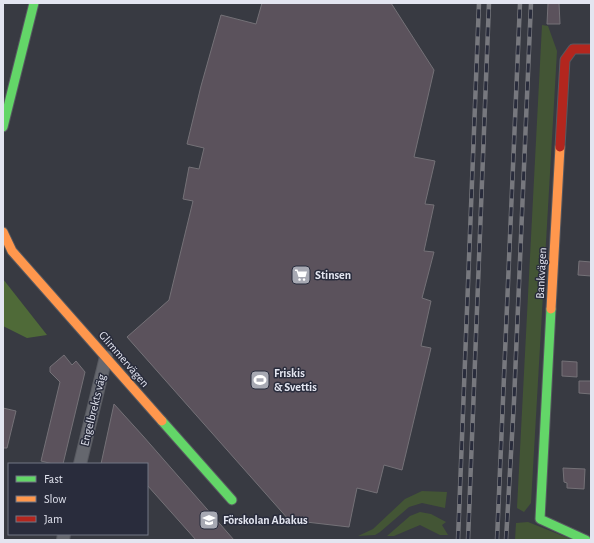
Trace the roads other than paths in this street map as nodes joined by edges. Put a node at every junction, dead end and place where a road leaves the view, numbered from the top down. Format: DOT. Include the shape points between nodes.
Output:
graph roads {
  1 [pos="34,3"];
  2 [pos="591,49"];
  3 [pos="3,127"];
  4 [pos="3,232"];
  5 [pos="106,357"];
  6 [pos="80,463"];
  7 [pos="232,500"];
  8 [pos="586,540"];
  1 -- 3 [label="street"];
  2 -- 8 [label="street, Bankvägen" via="573,49 565,60 540,519"];
  4 -- 5 [label="street, Glimmervägen" via="12,250"];
  5 -- 6 [label="street, Engelbrekts väg"];
  5 -- 7 [label="street, Glimmervägen"];
}
